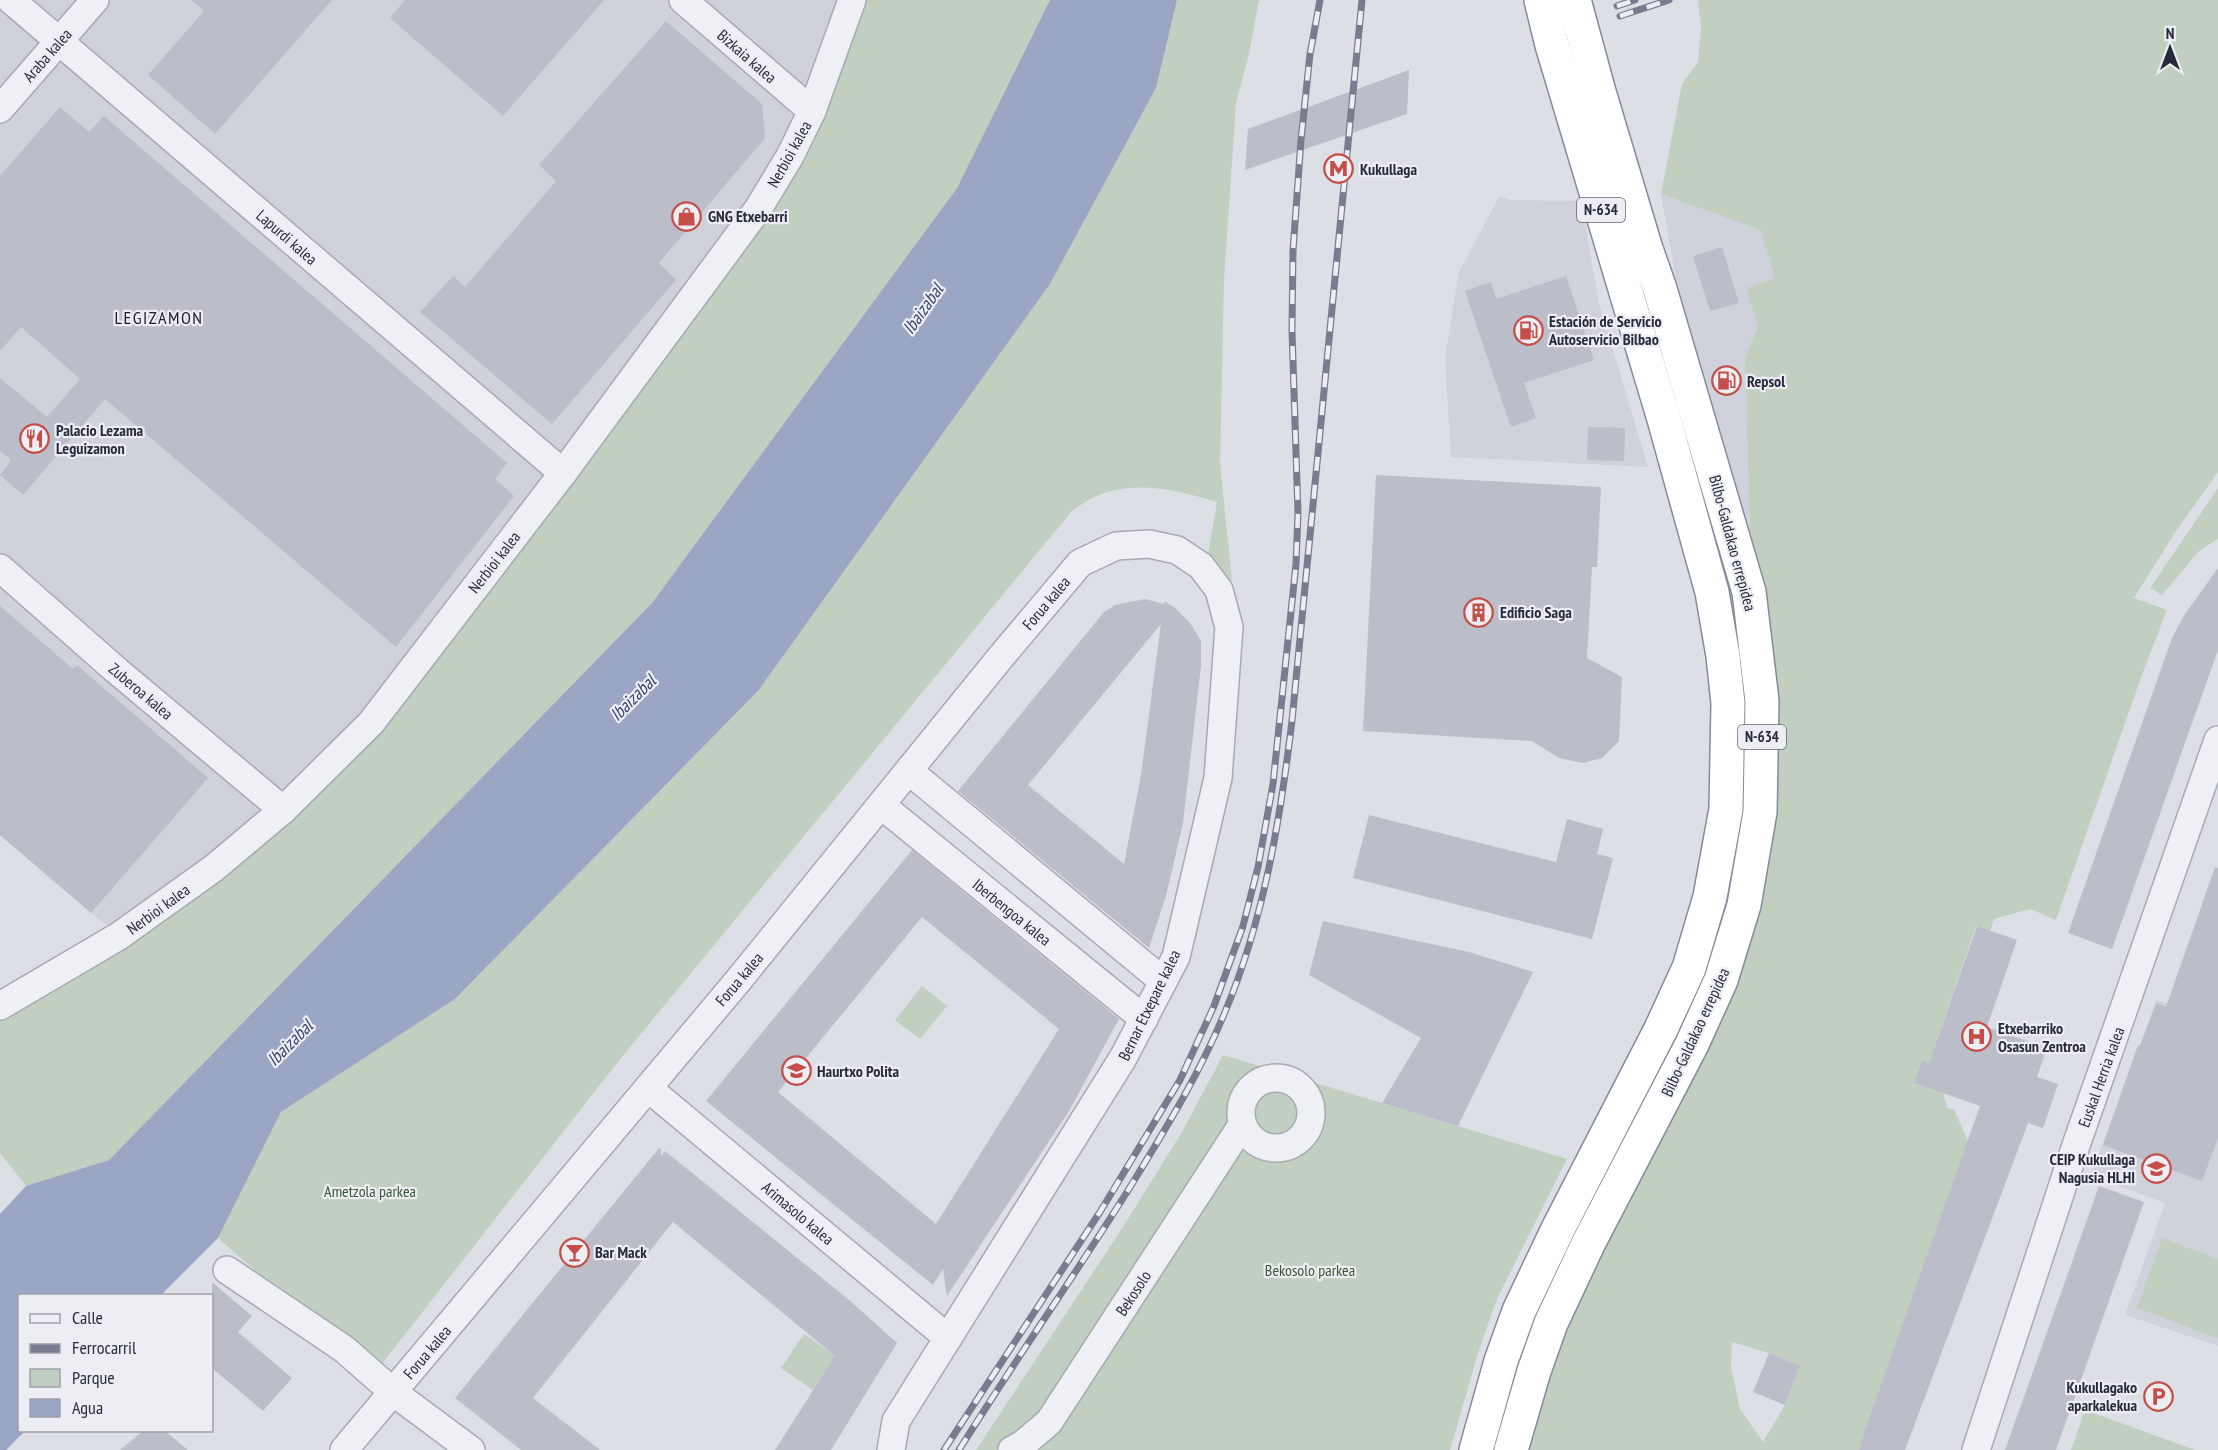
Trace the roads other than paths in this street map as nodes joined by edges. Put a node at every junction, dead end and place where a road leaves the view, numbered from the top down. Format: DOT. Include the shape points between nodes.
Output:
graph roads {
  1 [pos="11,0"];
  2 [pos="95,0"];
  3 [pos="682,0"];
  4 [pos="852,0"];
  5 [pos="1541,0"];
  6 [pos="1574,0"];
  7 [pos="59,41"];
  8 [pos="0,109"];
  9 [pos="812,111"];
  10 [pos="563,473"];
  11 [pos="1080,563"];
  12 [pos="0,568"];
  13 [pos="2218,740"];
  14 [pos="909,771"];
  15 [pos="881,805"];
  16 [pos="283,810"];
  17 [pos="1162,981"];
  18 [pos="0,1006"];
  19 [pos="1144,1019"];
  20 [pos="648,1088"];
  21 [pos="1242,1125"];
  22 [pos="227,1270"];
  23 [pos="948,1338"];
  24 [pos="393,1392"];
  25 [pos="344,1450"];
  26 [pos="471,1450"];
  27 [pos="891,1450"];
  28 [pos="1012,1450"];
  29 [pos="1476,1450"];
  30 [pos="1511,1450"];
  31 [pos="1976,1450"];
  1 -- 7 [label="street, Lapurdi kalea"];
  2 -- 7 [label="street, Araba kalea"];
  3 -- 9 [label="street, Bizkaia kalea"];
  4 -- 9 [label="street, Nerbioi kalea"];
  5 -- 29 [label="highway, Bilbo-Galdakao errepidea / N-634" via="1712,592 1728,703 1726,809 1710,897 1689,968 1519,1311"];
  6 -- 30 [label="highway, Bilbo-Galdakao errepidea / N-634" via="1749,592 1762,701 1760,812 1744,905 1721,980 1551,1323"];
  7 -- 8 [label="street, Araba kalea"];
  7 -- 10 [label="street, Lapurdi kalea"];
  9 -- 10 [label="street, Nerbioi kalea" via="758,209"];
  10 -- 16 [label="street, Nerbioi kalea" via="371,723"];
  11 -- 14 [label="street, Forua kalea"];
  11 -- 17 [label="street, Bernar Etxepare kalea" via="1116,546 1149,544 1177,550 1201,566 1219,590 1229,627 1218,778 1176,957"];
  12 -- 16 [label="street, Zuberoa kalea"];
  13 -- 31 [label="street, Euskal Herria kalea" via="2074,1151"];
  14 -- 15 [label="street, Forua kalea"];
  14 -- 17 [label="street"];
  15 -- 19 [label="street, Iberbengoa kalea"];
  15 -- 20 [label="street, Forua kalea"];
  16 -- 18 [label="street, Nerbioi kalea" via="214,868 127,931"];
  17 -- 19 [label="street, Bernar Etxepare kalea"];
  19 -- 23 [label="street, Bernar Etxepare kalea"];
  20 -- 23 [label="street, Arimasolo kalea"];
  20 -- 24 [label="street, Forua kalea"];
  21 -- 28 [label="street, Bekosolo" via="1049,1422"];
  22 -- 24 [label="street, Forua kalea" via="344,1349"];
  23 -- 27 [label="street, Bernar Etxepare kalea" via="896,1421"];
  24 -- 25 [label="street, Forua kalea"];
  24 -- 26 [label="street"];
}
